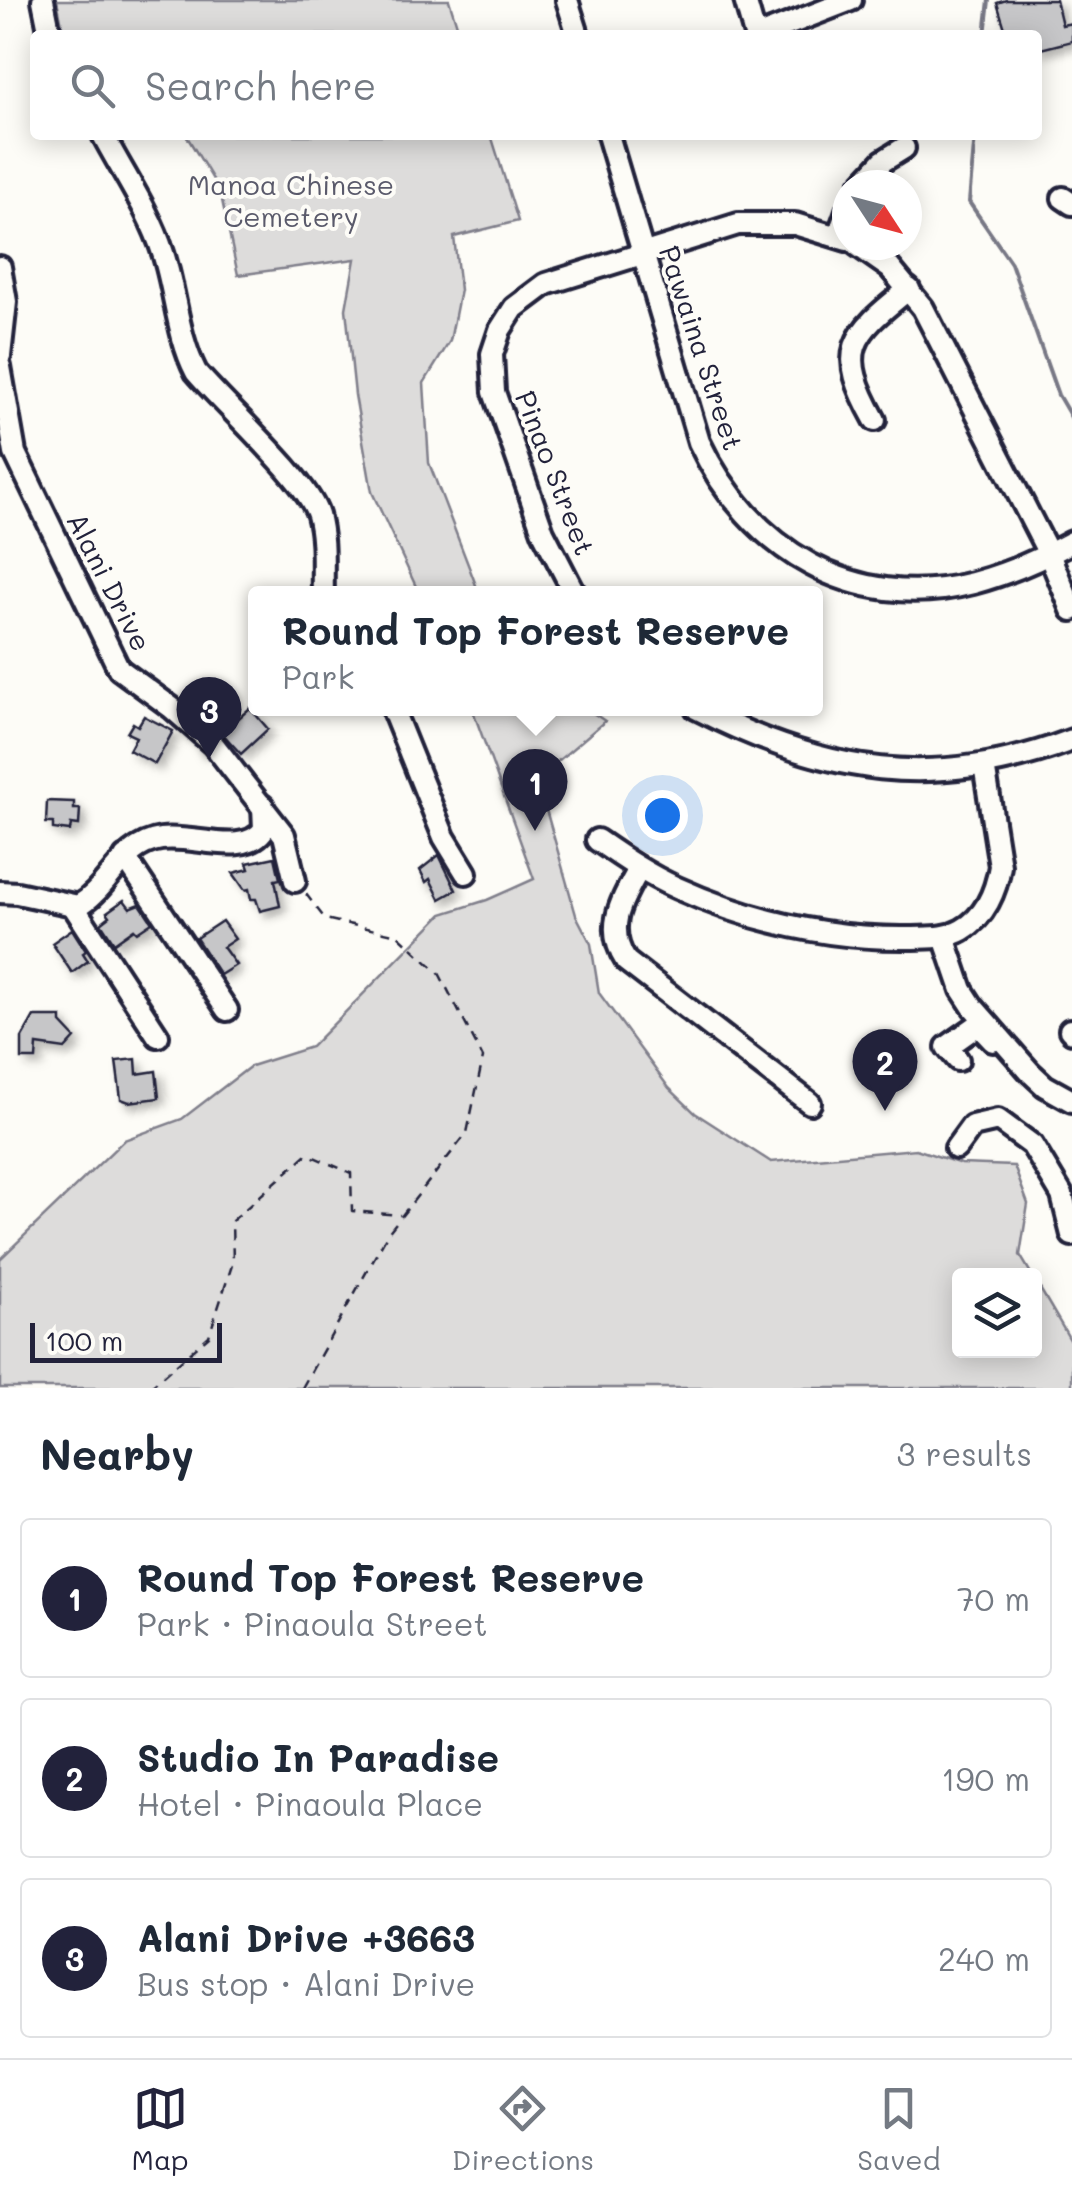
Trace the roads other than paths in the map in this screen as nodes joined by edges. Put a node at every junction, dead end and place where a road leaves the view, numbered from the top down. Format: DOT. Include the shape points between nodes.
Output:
graph roads {
  1 [pos="43,0"];
  2 [pos="567,0"];
  3 [pos="745,0"];
  4 [pos="851,0"];
  5 [pos="49,30"];
  6 [pos="576,30"];
  7 [pos="756,30"];
  8 [pos="771,30"];
  9 [pos="106,140"];
  10 [pos="609,140"];
  11 [pos="904,148"];
  12 [pos="874,170"];
  13 [pos="832,235"];
  14 [pos="640,253"];
  15 [pos="878,260"];
  16 [pos="2,281"];
  17 [pos="909,289"];
  18 [pos="0,356"];
  19 [pos="0,366"];
  20 [pos="876,420"];
  21 [pos="8,460"];
  22 [pos="1072,542"];
  23 [pos="1049,554"];
  24 [pos="324,586"];
  25 [pos="571,586"];
  26 [pos="1072,610"];
  27 [pos="395,716"];
  28 [pos="712,716"];
  29 [pos="1072,740"];
  30 [pos="984,764"];
  31 [pos="263,806"];
  32 [pos="597,840"];
  33 [pos="126,857"];
  34 [pos="639,868"];
  35 [pos="466,873"];
  36 [pos="296,881"];
  37 [pos="0,892"];
  38 [pos="74,907"];
  39 [pos="944,937"];
  40 [pos="227,1010"];
  41 [pos="158,1036"];
  42 [pos="958,1060"];
  43 [pos="1030,1072"];
  44 [pos="1072,1100"];
  45 [pos="810,1103"];
  46 [pos="956,1148"];
  47 [pos="1072,1235"];
  1 -- 5 [label="street"];
  2 -- 6 [label="street"];
  3 -- 7 [label="street"];
  4 -- 8 [label="street"];
  9 -- 24 [label="street" via="161,246 196,372 317,511"];
  10 -- 14 [label="street, Pawaina Street"];
  11 -- 12 [label="street"];
  13 -- 14 [label="street, Pinao Street" via="757,222"];
  14 -- 23 [label="street, Pawaina Street" via="706,458 732,500 780,547 840,578 905,590 972,584"];
  14 -- 25 [label="street, Pinao Street" via="534,290 506,318 492,354 494,392 543,532"];
  15 -- 17 [label="street, Pinao Street"];
  16 -- 18 [label="street"];
  17 -- 20 [label="street" via="868,324 854,351 856,383"];
  17 -- 23 [label="street, Pinao Street"];
  19 -- 21 [label="street, Alani Drive"];
  21 -- 31 [label="street, Alani Drive" via="119,669 213,744"];
  22 -- 23 [label="street, Pawaina Street"];
  23 -- 26 [label="street, Pinao Street"];
  27 -- 35 [label="street" via="444,838"];
  28 -- 30 [label="street" via="764,742 841,764 921,770"];
  29 -- 30 [label="street"];
  30 -- 39 [label="street" via="998,877 978,916"];
  31 -- 33 [label="street" via="264,829 248,844 164,838"];
  31 -- 36 [label="street, Alani Drive" via="284,835"];
  32 -- 34 [label="street"];
  33 -- 38 [label="street"];
  33 -- 40 [label="street"];
  34 -- 39 [label="street" via="740,913 807,930"];
  34 -- 45 [label="street" via="615,918 626,960"];
  37 -- 38 [label="street"];
  38 -- 41 [label="street"];
  39 -- 43 [label="street" via="962,990"];
  42 -- 43 [label="street" via="947,1047 978,1025 1020,1072"];
  43 -- 44 [label="street"];
  46 -- 47 [label="street" via="972,1126 998,1120 1032,1145 1062,1195"];
}
